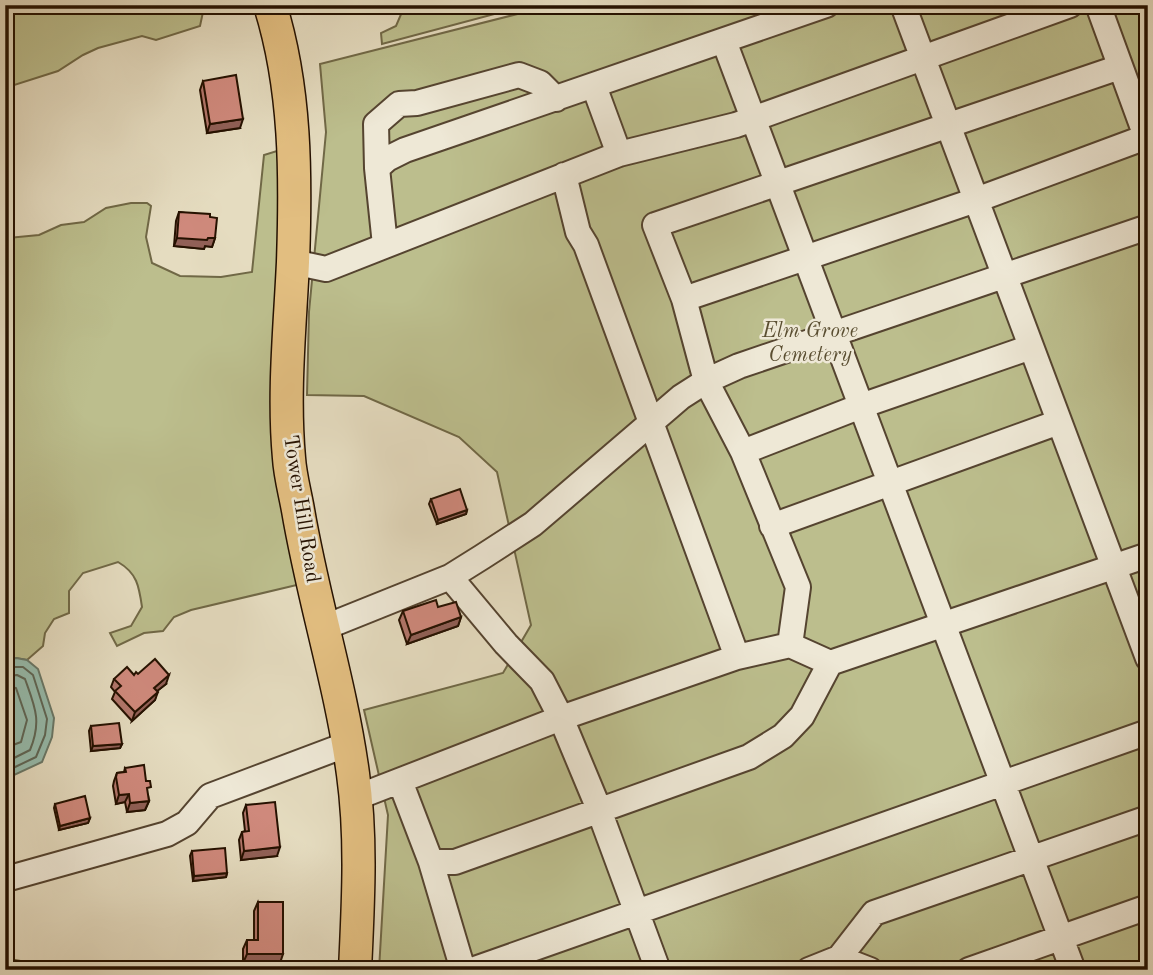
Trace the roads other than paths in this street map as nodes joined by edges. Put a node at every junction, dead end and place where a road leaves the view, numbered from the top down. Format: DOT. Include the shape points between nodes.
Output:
graph roads {
  1 [pos="270,5"];
  2 [pos="826,5"];
  3 [pos="903,5"];
  4 [pos="1070,5"];
  5 [pos="1098,5"];
  6 [pos="724,41"];
  7 [pos="923,58"];
  8 [pos="1120,67"];
  9 [pos="594,86"];
  10 [pos="555,99"];
  11 [pos="753,119"];
  12 [pos="948,124"];
  13 [pos="1147,139"];
  14 [pos="619,154"];
  15 [pos="377,168"];
  16 [pos="564,175"];
  17 [pos="777,183"];
  18 [pos="976,200"];
  19 [pos="1148,227"];
  20 [pos="384,245"];
  21 [pos="805,256"];
  22 [pos="293,262"];
  23 [pos="1005,276"];
  24 [pos="684,299"];
  25 [pos="834,334"];
  26 [pos="1031,347"];
  27 [pos="706,381"];
  28 [pos="861,406"];
  29 [pos="1059,422"];
  30 [pos="650,424"];
  31 [pos="743,452"];
  32 [pos="890,483"];
  33 [pos="772,526"];
  34 [pos="1148,555"];
  35 [pos="1113,566"];
  36 [pos="450,577"];
  37 [pos="943,624"];
  38 [pos="323,628"];
  39 [pos="790,645"];
  40 [pos="737,657"];
  41 [pos="1148,658"];
  42 [pos="830,663"];
  43 [pos="561,718"];
  44 [pos="1148,732"];
  45 [pos="348,744"];
  46 [pos="400,781"];
  47 [pos="1003,783"];
  48 [pos="355,798"];
  49 [pos="599,812"];
  50 [pos="1148,818"];
  51 [pos="1031,858"];
  52 [pos="431,862"];
  53 [pos="6,880"];
  54 [pos="1148,906"];
  55 [pos="636,912"];
  56 [pos="1061,937"];
  57 [pos="839,958"];
  58 [pos="355,970"];
  59 [pos="463,970"];
  60 [pos="472,970"];
  61 [pos="659,970"];
  62 [pos="809,970"];
  63 [pos="870,970"];
  64 [pos="969,970"];
  65 [pos="1073,970"];
  1 -- 22 [label="main road, Tower Hill Road" via="281,40 295,143"];
  2 -- 6 [label="lane"];
  3 -- 7 [label="lane"];
  4 -- 7 [label="lane"];
  5 -- 8 [label="lane"];
  6 -- 9 [label="lane"];
  6 -- 11 [label="lane"];
  7 -- 11 [label="lane"];
  7 -- 12 [label="lane"];
  8 -- 12 [label="lane"];
  8 -- 13 [label="lane"];
  9 -- 10 [label="lane"];
  9 -- 14 [label="lane"];
  10 -- 15 [label="lane" via="405,150"];
  10 -- 15 [label="lane" via="540,83 519,75 399,104 376,124"];
  11 -- 14 [label="lane"];
  11 -- 17 [label="lane"];
  12 -- 17 [label="lane"];
  12 -- 18 [label="lane"];
  13 -- 18 [label="lane"];
  14 -- 16 [label="lane"];
  15 -- 20 [label="lane"];
  16 -- 20 [label="lane"];
  16 -- 30 [label="lane" via="578,232"];
  17 -- 21 [label="lane"];
  17 -- 24 [label="lane" via="655,225"];
  18 -- 21 [label="lane"];
  18 -- 23 [label="lane"];
  19 -- 23 [label="lane"];
  20 -- 22 [label="lane" via="326,269"];
  21 -- 24 [label="lane"];
  21 -- 25 [label="lane"];
  22 -- 38 [label="main road, Tower Hill Road" via="287,352 289,458 306,562"];
  23 -- 25 [label="lane"];
  23 -- 26 [label="lane"];
  24 -- 27 [label="lane"];
  25 -- 27 [label="lane"];
  25 -- 28 [label="lane"];
  26 -- 28 [label="lane"];
  26 -- 29 [label="lane"];
  27 -- 30 [label="lane"];
  27 -- 31 [label="lane"];
  28 -- 31 [label="lane"];
  28 -- 32 [label="lane"];
  29 -- 32 [label="lane"];
  29 -- 35 [label="lane"];
  30 -- 36 [label="lane" via="533,524"];
  30 -- 40 [label="lane"];
  31 -- 33 [label="lane"];
  32 -- 33 [label="lane"];
  32 -- 37 [label="lane"];
  33 -- 39 [label="lane" via="799,587"];
  34 -- 35 [label="lane"];
  35 -- 37 [label="lane"];
  35 -- 41 [label="lane"];
  36 -- 38 [label="lane"];
  36 -- 43 [label="lane" via="542,681"];
  37 -- 42 [label="lane"];
  37 -- 47 [label="lane"];
  38 -- 45 [label="main road, Tower Hill Road"];
  39 -- 40 [label="lane"];
  39 -- 42 [label="lane"];
  40 -- 43 [label="lane"];
  42 -- 49 [label="lane" via="802,716 783,736 749,757"];
  43 -- 46 [label="lane"];
  43 -- 49 [label="lane"];
  44 -- 47 [label="lane"];
  45 -- 48 [label="main road, Tower Hill Road"];
  45 -- 53 [label="lane" via="210,796 187,823 167,834"];
  46 -- 48 [label="lane"];
  46 -- 52 [label="lane"];
  47 -- 51 [label="lane"];
  47 -- 55 [label="lane"];
  48 -- 58 [label="main road, Tower Hill Road" via="359,868"];
  49 -- 52 [label="lane" via="455,862"];
  49 -- 55 [label="lane"];
  50 -- 51 [label="lane"];
  51 -- 56 [label="lane"];
  51 -- 57 [label="lane" via="874,913"];
  52 -- 59 [label="lane"];
  54 -- 56 [label="lane"];
  55 -- 60 [label="lane"];
  55 -- 61 [label="lane"];
  56 -- 64 [label="lane"];
  56 -- 65 [label="lane"];
  57 -- 62 [label="lane"];
  57 -- 63 [label="lane"];
}
